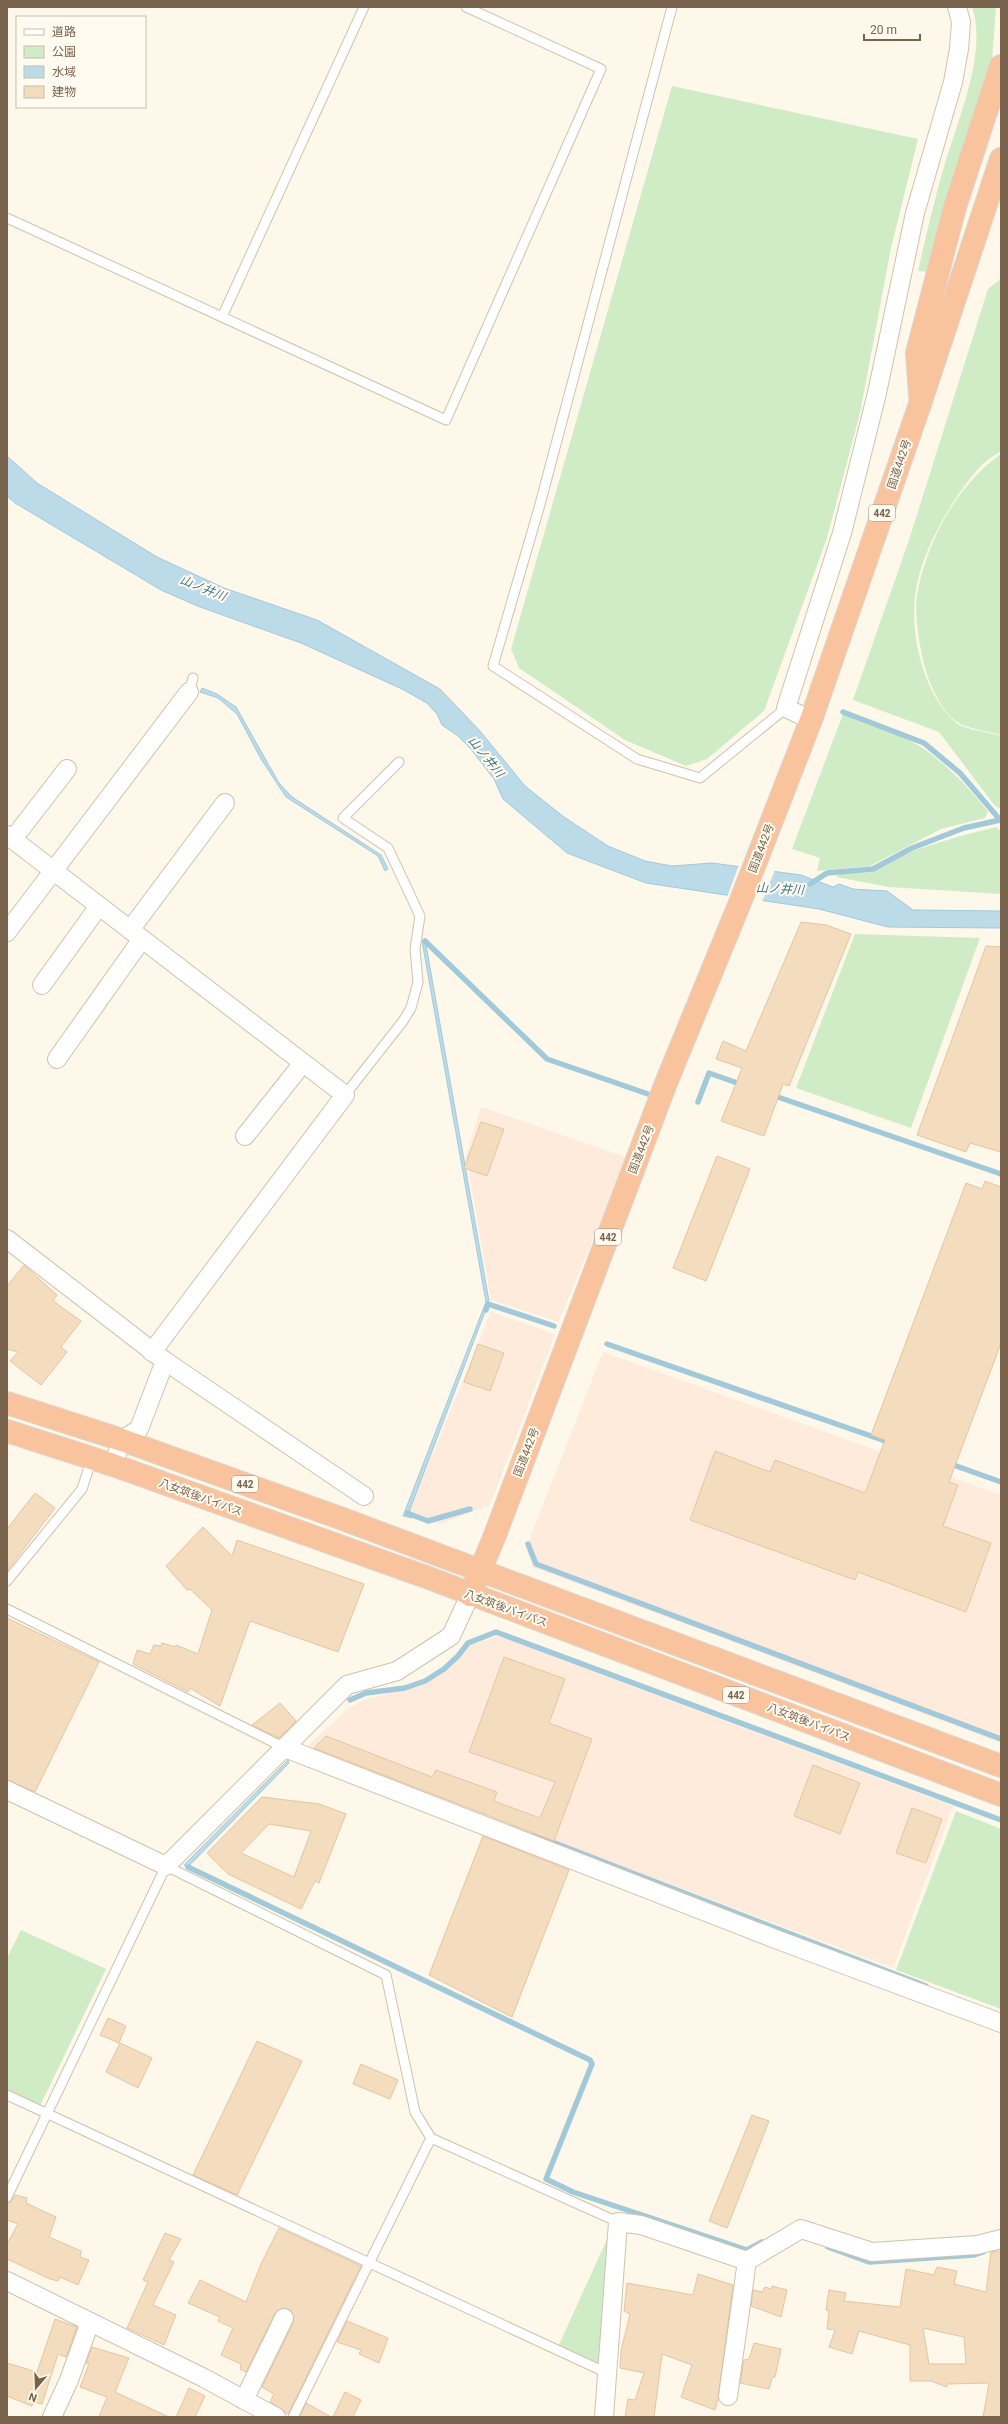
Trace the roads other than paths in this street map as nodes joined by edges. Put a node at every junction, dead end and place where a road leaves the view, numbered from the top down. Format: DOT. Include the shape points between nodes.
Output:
graph roads {
  1 [pos="364,7"];
  2 [pos="466,7"];
  3 [pos="672,7"];
  4 [pos="957,7"];
  5 [pos="1001,66"];
  6 [pos="1001,159"];
  7 [pos="997,204"];
  8 [pos="7,218"];
  9 [pos="222,317"];
  10 [pos="920,404"];
  11 [pos="191,685"];
  12 [pos="786,708"];
  13 [pos="810,720"];
  14 [pos="399,762"];
  15 [pos="67,769"];
  16 [pos="225,804"];
  17 [pos="10,837"];
  18 [pos="53,870"];
  19 [pos="99,906"];
  20 [pos="7,932"];
  21 [pos="136,934"];
  22 [pos="42,985"];
  23 [pos="57,1059"];
  24 [pos="303,1063"];
  25 [pos="345,1095"];
  26 [pos="245,1136"];
  27 [pos="7,1239"];
  28 [pos="159,1356"];
  29 [pos="7,1403"];
  30 [pos="7,1431"];
  31 [pos="122,1440"];
  32 [pos="103,1462"];
  33 [pos="364,1496"];
  34 [pos="480,1570"];
  35 [pos="7,1581"];
  36 [pos="470,1595"];
  37 [pos="7,1609"];
  38 [pos="285,1748"];
  39 [pos="1001,1766"];
  40 [pos="7,1790"];
  41 [pos="1001,1795"];
  42 [pos="166,1866"];
  43 [pos="1001,2023"];
  44 [pos="7,2095"];
  45 [pos="46,2113"];
  46 [pos="431,2138"];
  47 [pos="7,2197"];
  48 [pos="618,2222"];
  49 [pos="1001,2239"];
  50 [pos="747,2261"];
  51 [pos="369,2263"];
  52 [pos="7,2281"];
  53 [pos="284,2318"];
  54 [pos="90,2322"];
  55 [pos="607,2373"];
  56 [pos="728,2396"];
  57 [pos="244,2400"];
  58 [pos="52,2417"];
  59 [pos="276,2417"];
  60 [pos="293,2417"];
  61 [pos="604,2417"];
  1 -- 9 [label="lane"];
  2 -- 9 [label="lane" via="601,69 446,420"];
  3 -- 12 [label="lane" via="539,508 493,666 637,759 700,778"];
  4 -- 12 [label="street" via="960,29 953,82 915,213 878,393 842,533"];
  5 -- 10 [label="highway" via="955,207 917,353"];
  6 -- 7 [label="highway, 国道442号 / 442"];
  7 -- 10 [label="highway, 国道442号 / 442"];
  8 -- 9 [label="lane"];
  10 -- 13 [label="highway, 国道442号 / 442"];
  11 -- 18 [label="street"];
  12 -- 13 [label="street"];
  13 -- 34 [label="highway, 国道442号 / 442" via="739,905 666,1083"];
  14 -- 25 [label="lane" via="343,818 388,848 420,916 415,949 418,982 411,1008 403,1021"];
  15 -- 17 [label="street"];
  16 -- 21 [label="street"];
  17 -- 18 [label="street"];
  18 -- 19 [label="street"];
  18 -- 20 [label="street"];
  19 -- 21 [label="street"];
  19 -- 22 [label="street"];
  21 -- 23 [label="street"];
  21 -- 24 [label="street"];
  24 -- 25 [label="street"];
  24 -- 26 [label="street"];
  25 -- 28 [label="street"];
  27 -- 28 [label="street"];
  28 -- 31 [label="street" via="139,1429"];
  28 -- 33 [label="street"];
  29 -- 31 [label="highway, 442"];
  30 -- 32 [label="highway, 八女筑後バイパス / 442"];
  31 -- 32 [label="street"];
  31 -- 34 [label="highway, 442"];
  32 -- 35 [label="lane"];
  32 -- 36 [label="highway, 八女筑後バイパス / 442"];
  34 -- 36 [label="highway, 国道442号 / 442"];
  34 -- 39 [label="highway, 442"];
  36 -- 38 [label="street" via="451,1636 397,1671 347,1684"];
  36 -- 41 [label="highway, 八女筑後バイパス / 442"];
  37 -- 38 [label="lane"];
  38 -- 42 [label="street"];
  38 -- 43 [label="street" via="778,1940"];
  40 -- 42 [label="street"];
  42 -- 45 [label="lane"];
  42 -- 46 [label="lane" via="386,1975 414,2112"];
  44 -- 45 [label="lane"];
  45 -- 47 [label="lane"];
  45 -- 51 [label="lane"];
  46 -- 48 [label="lane"];
  46 -- 51 [label="lane"];
  48 -- 50 [label="street" via="641,2224"];
  48 -- 55 [label="street"];
  49 -- 50 [label="street" via="977,2245 872,2252 801,2229"];
  50 -- 56 [label="street"];
  51 -- 55 [label="lane"];
  51 -- 60 [label="lane"];
  52 -- 54 [label="street"];
  53 -- 57 [label="street"];
  54 -- 57 [label="street"];
  54 -- 58 [label="street" via="69,2380"];
  55 -- 61 [label="street"];
  57 -- 59 [label="street"];
}
